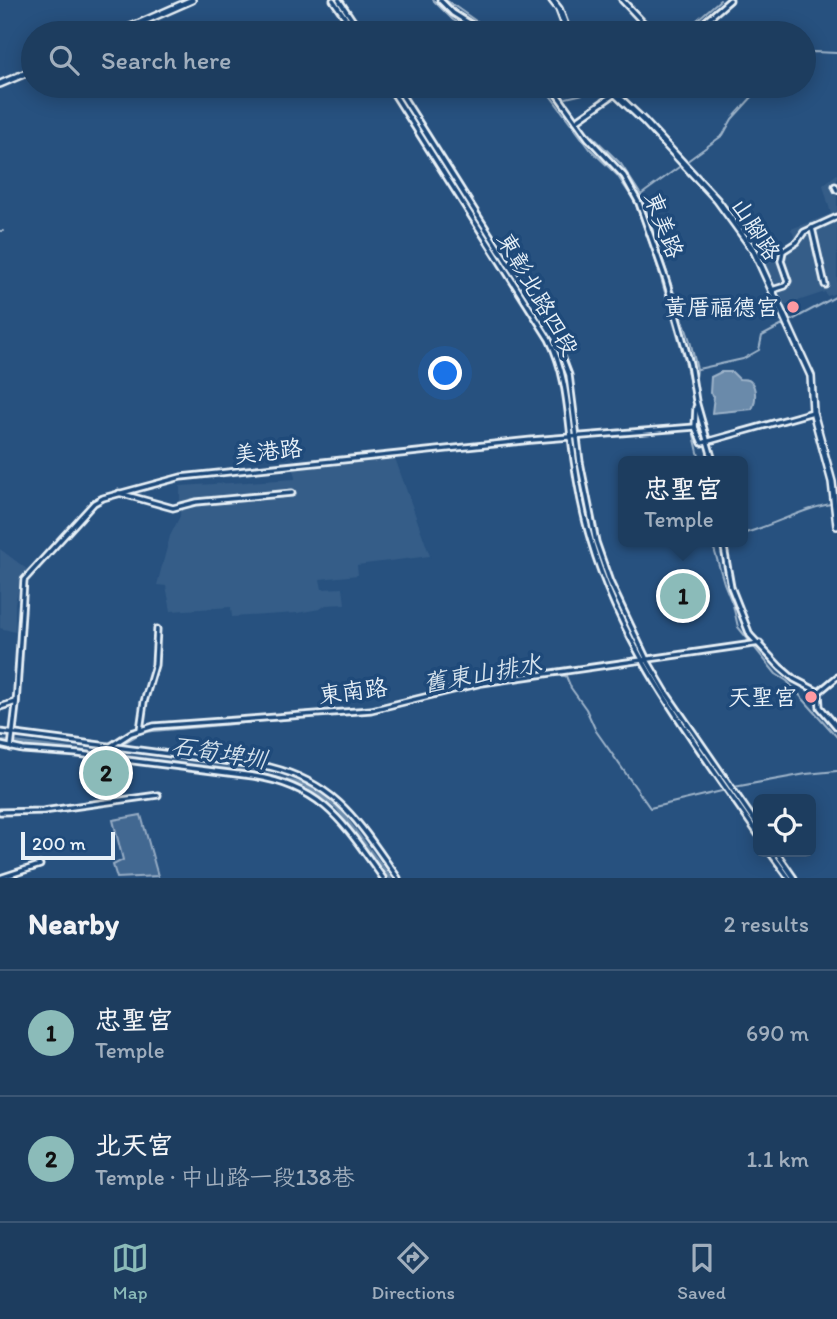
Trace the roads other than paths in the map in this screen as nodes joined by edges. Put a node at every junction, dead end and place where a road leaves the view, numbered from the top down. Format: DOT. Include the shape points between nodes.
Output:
graph roads {
  1 [pos="192,0"];
  2 [pos="333,0"];
  3 [pos="339,0"];
  4 [pos="440,0"];
  5 [pos="552,0"];
  6 [pos="622,0"];
  7 [pos="730,0"];
  8 [pos="144,21"];
  9 [pos="348,21"];
  10 [pos="353,21"];
  11 [pos="466,21"];
  12 [pos="564,21"];
  13 [pos="642,21"];
  14 [pos="706,21"];
  15 [pos="21,75"];
  16 [pos="0,84"];
  17 [pos="397,98"];
  18 [pos="403,98"];
  19 [pos="560,98"];
  20 [pos="602,98"];
  21 [pos="620,98"];
  22 [pos="576,121"];
  23 [pos="837,217"];
  24 [pos="811,228"];
  25 [pos="488,235"];
  26 [pos="825,285"];
  27 [pos="772,290"];
  28 [pos="696,401"];
  29 [pos="813,412"];
  30 [pos="694,427"];
  31 [pos="574,437"];
  32 [pos="707,442"];
  33 [pos="711,456"];
  34 [pos="118,493"];
  35 [pos="292,494"];
  36 [pos="837,526"];
  37 [pos="724,547"];
  38 [pos="157,629"];
  39 [pos="760,643"];
  40 [pos="644,660"];
  41 [pos="837,677"];
  42 [pos="819,692"];
  43 [pos="16,702"];
  44 [pos="0,706"];
  45 [pos="837,727"];
  46 [pos="140,730"];
  47 [pos="0,732"];
  48 [pos="14,734"];
  49 [pos="0,745"];
  50 [pos="113,747"];
  51 [pos="11,748"];
  52 [pos="204,759"];
  53 [pos="203,771"];
  54 [pos="158,795"];
  55 [pos="0,812"];
  56 [pos="753,819"];
  57 [pos="753,827"];
  58 [pos="774,857"];
  59 [pos="779,857"];
  60 [pos="40,865"];
  61 [pos="0,878"];
  62 [pos="383,878"];
  63 [pos="398,878"];
  64 [pos="789,878"];
  65 [pos="794,878"];
  1 -- 8 [label="main road"];
  2 -- 9 [label="street"];
  3 -- 10 [label="street"];
  4 -- 11 [label="street"];
  5 -- 12 [label="main road"];
  6 -- 13 [label="street"];
  7 -- 14 [label="street"];
  15 -- 16 [label="main road"];
  17 -- 25 [label="street, 東彰北路四段"];
  18 -- 25 [label="street, 東彰北路四段"];
  19 -- 22 [label="street, 東美路"];
  20 -- 22 [label="street"];
  21 -- 27 [label="main road, 山腳路" via="717,200 754,251"];
  22 -- 28 [label="street, 東美路" via="624,176 639,203 666,280"];
  23 -- 24 [label="street"];
  24 -- 26 [label="street"];
  24 -- 27 [label="street" via="783,251 781,261 788,281"];
  25 -- 31 [label="street, 東彰北路四段" via="555,352 564,376"];
  27 -- 29 [label="main road, 山腳路" via="811,376"];
  28 -- 30 [label="street"];
  28 -- 32 [label="street"];
  29 -- 32 [label="street"];
  29 -- 36 [label="main road, 山腳路" via="832,482"];
  30 -- 31 [label="street, 美港路"];
  30 -- 32 [label="street" via="702,443"];
  31 -- 34 [label="street, 美港路" via="181,477"];
  31 -- 40 [label="street, 東彰北路四段" via="595,556 617,611"];
  32 -- 33 [label="street"];
  34 -- 35 [label="street" via="173,508"];
  34 -- 43 [label="street, 美港路" via="94,503 24,580"];
  37 -- 39 [label="street" via="736,603 750,635"];
  38 -- 46 [label="street" via="155,665"];
  39 -- 40 [label="street, 東南路"];
  39 -- 42 [label="street" via="780,667"];
  40 -- 46 [label="street, 東南路" via="482,683 371,710"];
  40 -- 56 [label="street"];
  40 -- 57 [label="street" via="662,695"];
  41 -- 42 [label="street"];
  42 -- 45 [label="street" via="820,707"];
  43 -- 44 [label="street"];
  43 -- 48 [label="street, 美港路"];
  46 -- 50 [label="street"];
  47 -- 48 [label="street"];
  48 -- 50 [label="street"];
  48 -- 51 [label="street, 美港路"];
  49 -- 51 [label="street"];
  50 -- 52 [label="street"];
  51 -- 53 [label="street"];
  52 -- 53 [label="street"];
  52 -- 63 [label="street" via="282,770 322,788 342,803"];
  53 -- 62 [label="street" via="272,779 304,791 335,813"];
  54 -- 55 [label="street" via="43,811"];
  58 -- 64 [label="street"];
  59 -- 65 [label="street"];
  60 -- 61 [label="street"];
}
